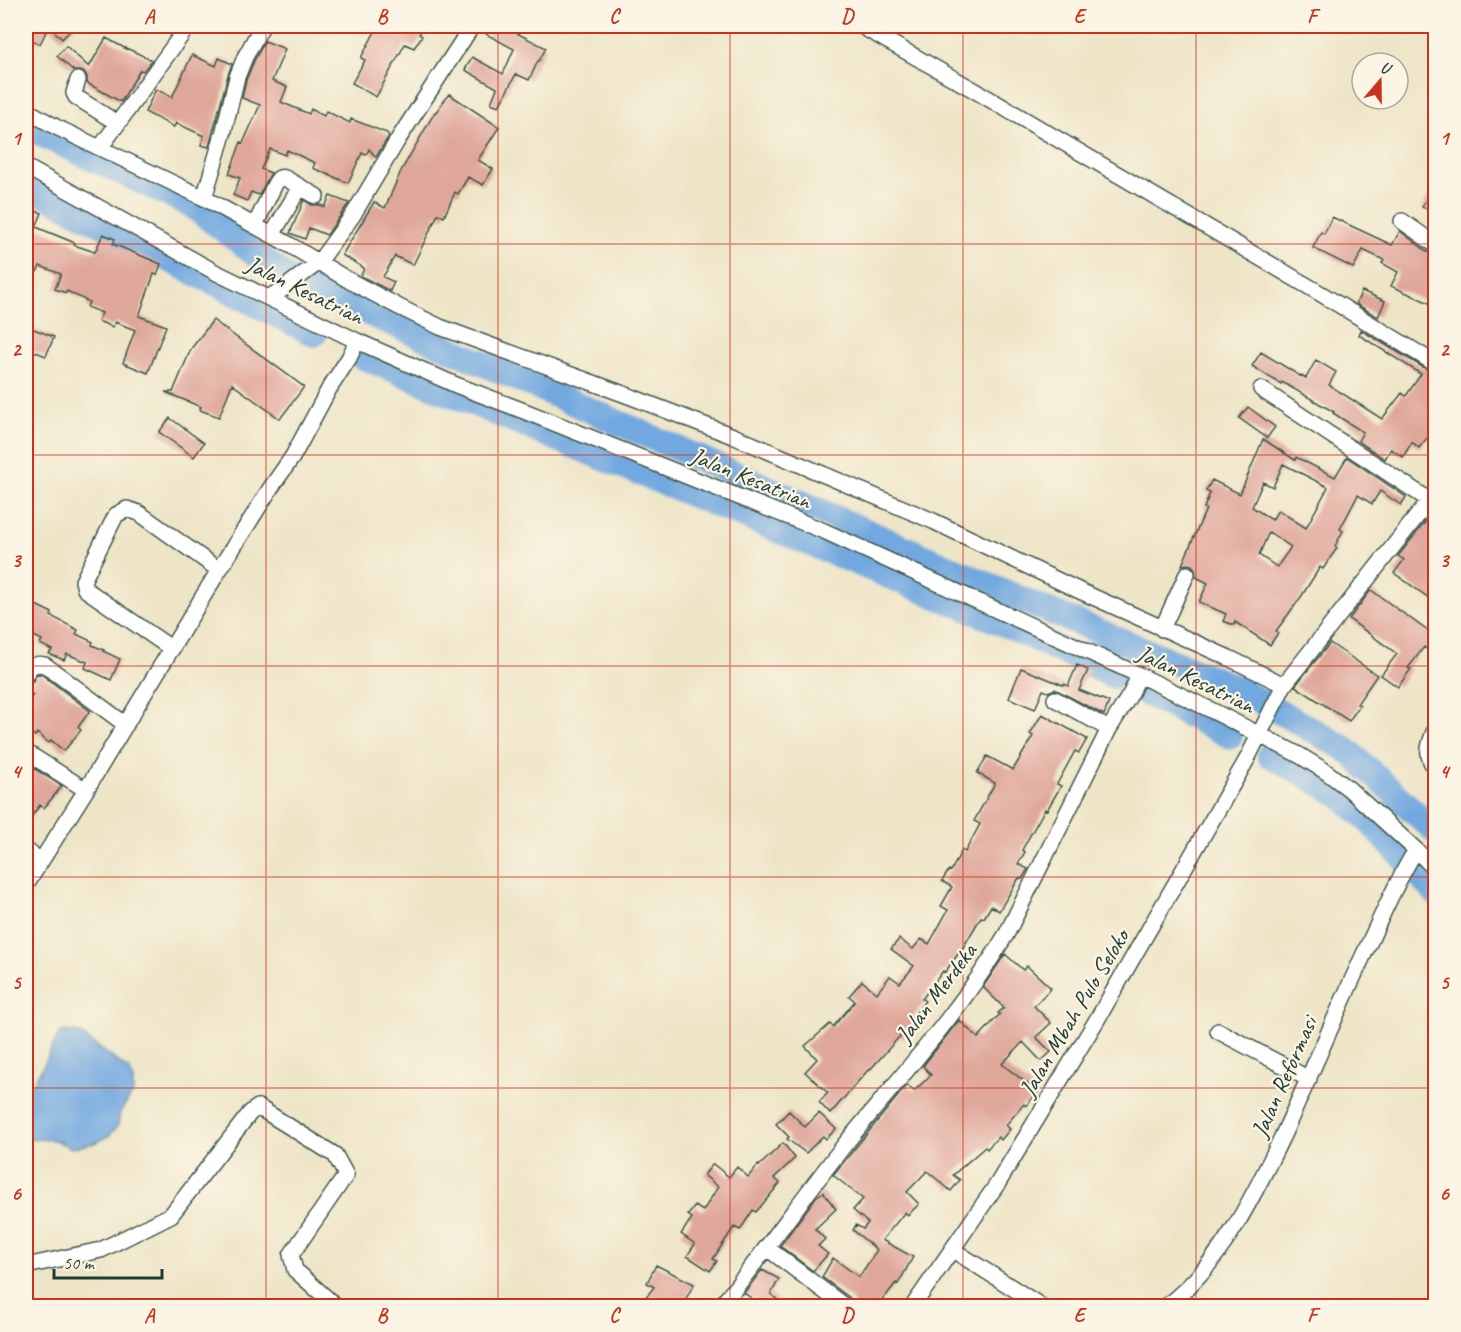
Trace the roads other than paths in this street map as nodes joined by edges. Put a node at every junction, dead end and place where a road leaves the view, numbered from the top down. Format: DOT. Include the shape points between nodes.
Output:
graph roads {
  1 [pos="188,26"];
  2 [pos="262,26"];
  3 [pos="472,26"];
  4 [pos="861,26"];
  5 [pos="78,80"];
  6 [pos="26,110"];
  7 [pos="117,123"];
  8 [pos="100,148"];
  9 [pos="26,167"];
  10 [pos="300,187"];
  11 [pos="316,196"];
  12 [pos="204,198"];
  13 [pos="1402,221"];
  14 [pos="255,225"];
  15 [pos="272,235"];
  16 [pos="1436,245"];
  17 [pos="315,264"];
  18 [pos="268,298"];
  19 [pos="353,349"];
  20 [pos="1435,363"];
  21 [pos="1261,389"];
  22 [pos="1432,496"];
  23 [pos="219,570"];
  24 [pos="1187,574"];
  25 [pos="1165,621"];
  26 [pos="172,650"];
  27 [pos="26,674"];
  28 [pos="1135,684"];
  29 [pos="1281,691"];
  30 [pos="1055,699"];
  31 [pos="126,725"];
  32 [pos="1436,727"];
  33 [pos="1109,729"];
  34 [pos="1259,734"];
  35 [pos="26,752"];
  36 [pos="1436,770"];
  37 [pos="86,790"];
  38 [pos="26,850"];
  39 [pos="1413,854"];
  40 [pos="40,861"];
  41 [pos="1436,870"];
  42 [pos="26,885"];
  43 [pos="1218,1031"];
  44 [pos="1309,1079"];
  45 [pos="767,1248"];
  46 [pos="953,1250"];
  47 [pos="26,1266"];
  48 [pos="328,1306"];
  49 [pos="721,1306"];
  50 [pos="844,1306"];
  51 [pos="913,1306"];
  52 [pos="1041,1306"];
  53 [pos="1167,1306"];
  1 -- 7 [label="street"];
  2 -- 12 [label="street" via="237,77"];
  3 -- 17 [label="street" via="353,215"];
  4 -- 20 [label="street"];
  5 -- 7 [label="street" via="76,97"];
  6 -- 8 [label="street"];
  7 -- 8 [label="street"];
  8 -- 12 [label="street"];
  9 -- 18 [label="street, Jalan Kesatrian"];
  10 -- 11 [label="street"];
  10 -- 14 [label="street" via="279,178"];
  10 -- 15 [label="street"];
  12 -- 14 [label="street"];
  13 -- 16 [label="street"];
  14 -- 15 [label="street"];
  15 -- 17 [label="street"];
  17 -- 18 [label="street"];
  17 -- 25 [label="street" via="441,327 733,436"];
  18 -- 19 [label="street, Jalan Kesatrian"];
  19 -- 23 [label="street" via="294,456"];
  19 -- 28 [label="street, Jalan Kesatrian" via="524,411 824,531"];
  21 -- 22 [label="street"];
  22 -- 29 [label="street, Jalan Mbah Pulo Seloko"];
  23 -- 26 [label="street"];
  23 -- 26 [label="street" via="139,513 127,509 116,515 83,581 85,590"];
  24 -- 25 [label="street"];
  25 -- 29 [label="street"];
  26 -- 31 [label="street"];
  27 -- 31 [label="street" via="33,665 45,665"];
  28 -- 33 [label="street, Jalan Merdeka"];
  28 -- 34 [label="street, Jalan Kesatrian"];
  29 -- 34 [label="street, Jalan Mbah Pulo Seloko"];
  30 -- 33 [label="street"];
  31 -- 37 [label="street"];
  32 -- 36 [label="street" via="1428,745 1428,755"];
  33 -- 45 [label="street, Jalan Merdeka" via="994,954 950,1016"];
  34 -- 39 [label="street, Jalan Kesatrian" via="1349,789"];
  34 -- 46 [label="street, Jalan Mbah Pulo Seloko" via="1098,1018"];
  35 -- 37 [label="street"];
  37 -- 40 [label="street"];
  38 -- 40 [label="street"];
  39 -- 41 [label="street, Jalan Kesatrian"];
  39 -- 44 [label="street, Jalan Reformasi" via="1344,995"];
  40 -- 42 [label="street"];
  43 -- 44 [label="street"];
  44 -- 53 [label="street, Jalan Reformasi" via="1247,1208 1203,1272"];
  45 -- 49 [label="street, Jalan Merdeka"];
  45 -- 50 [label="street"];
  46 -- 51 [label="street, Jalan Mbah Pulo Seloko"];
  46 -- 52 [label="street"];
  47 -- 48 [label="street" via="101,1250 171,1215 258,1107 335,1155 346,1175 291,1255 295,1270 331,1302"];
}
